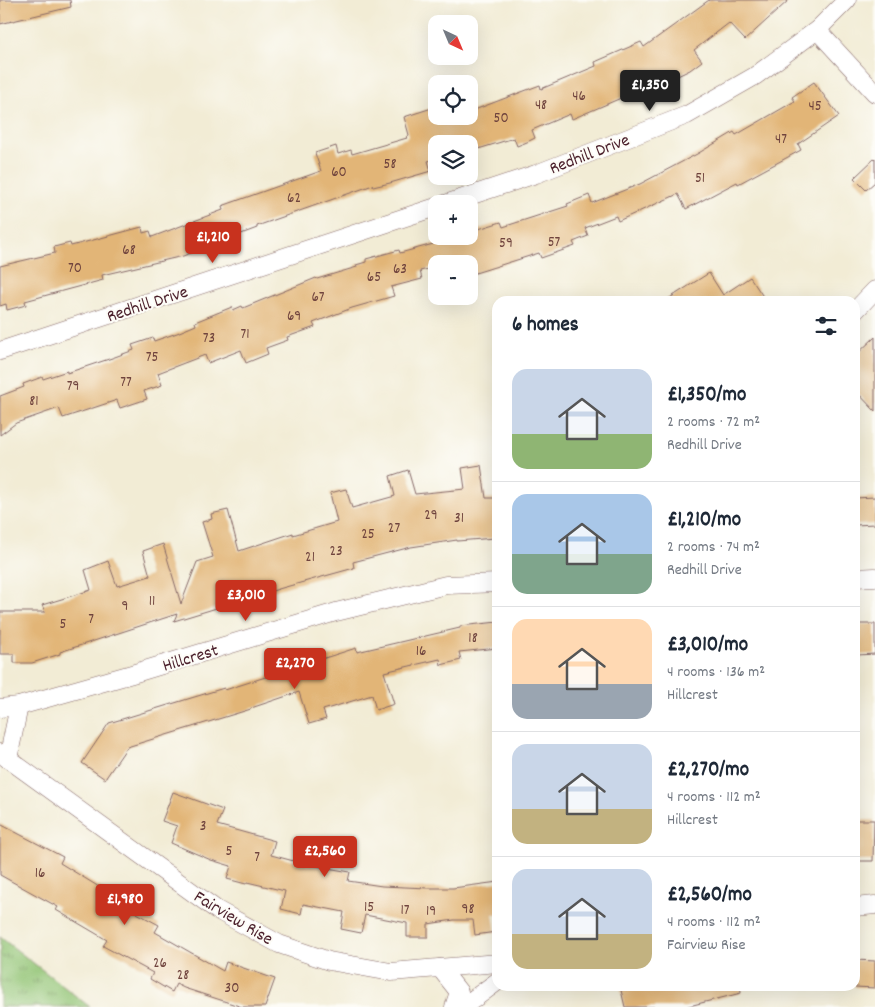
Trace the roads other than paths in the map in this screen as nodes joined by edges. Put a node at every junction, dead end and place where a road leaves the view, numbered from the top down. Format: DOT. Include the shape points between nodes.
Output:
graph roads {
  1 [pos="846,0"];
  2 [pos="817,30"];
  3 [pos="875,93"];
  4 [pos="472,195"];
  5 [pos="428,210"];
  6 [pos="875,290"];
  7 [pos="860,306"];
  8 [pos="0,351"];
  9 [pos="875,577"];
  10 [pos="860,578"];
  11 [pos="492,583"];
  12 [pos="19,706"];
  13 [pos="0,708"];
  14 [pos="4,756"];
  15 [pos="875,905"];
  16 [pos="860,906"];
  17 [pos="492,964"];
  18 [pos="440,968"];
  19 [pos="492,985"];
  20 [pos="454,1007"];
  21 [pos="463,1007"];
  1 -- 2 [label="street, Redhill Drive"];
  2 -- 3 [label="street"];
  2 -- 4 [label="street, Redhill Drive" via="754,76 686,115 536,174"];
  5 -- 8 [label="street, Redhill Drive"];
  6 -- 7 [label="street"];
  9 -- 10 [label="street"];
  11 -- 12 [label="street, Hillcrest" via="446,585 336,612"];
  12 -- 13 [label="street, Hillcrest"];
  12 -- 14 [label="street, Fairview Rise"];
  14 -- 18 [label="street, Fairview Rise" via="217,910 279,944 329,961 390,972"];
  15 -- 16 [label="street"];
  17 -- 18 [label="street, Fairview Rise"];
  18 -- 20 [label="street" via="459,992"];
  19 -- 21 [label="street"];
}
